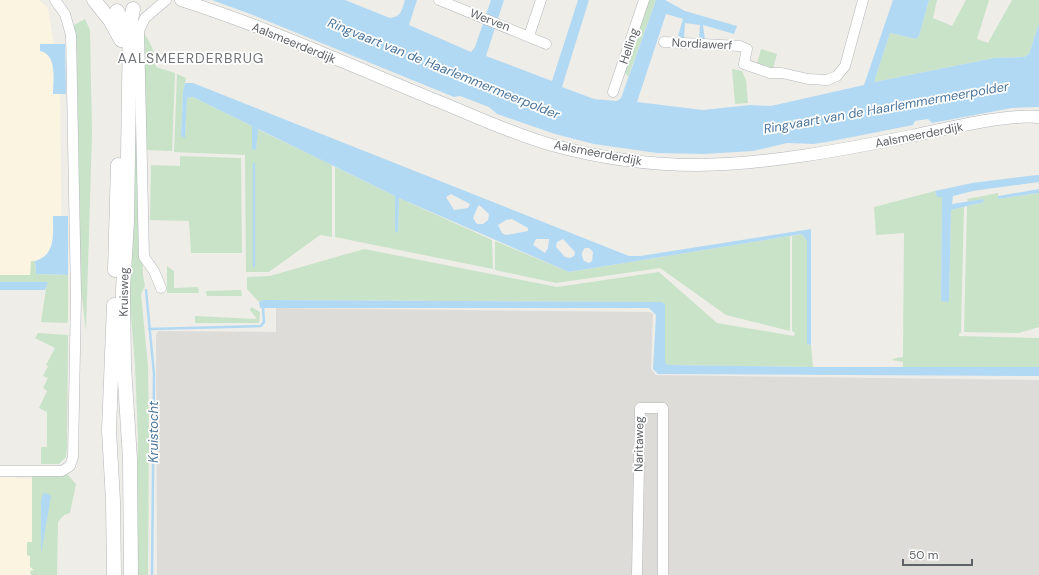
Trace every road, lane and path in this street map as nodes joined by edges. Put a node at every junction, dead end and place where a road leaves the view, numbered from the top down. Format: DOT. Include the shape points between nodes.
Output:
graph roads {
  1 [pos="55,0"];
  2 [pos="94,0"];
  3 [pos="103,0"];
  4 [pos="166,0"];
  5 [pos="181,0"];
  6 [pos="439,0"];
  7 [pos="541,0"];
  8 [pos="644,0"];
  9 [pos="862,0"];
  10 [pos="452,2"];
  11 [pos="138,4"];
  12 [pos="117,11"];
  13 [pos="529,36"];
  14 [pos="121,40"];
  15 [pos="664,42"];
  16 [pos="546,44"];
  17 [pos="613,92"];
  18 [pos="1039,117"];
  19 [pos="161,288"];
  20 [pos="0,471"];
  21 [pos="114,575"];
  22 [pos="131,575"];
  23 [pos="637,575"];
  24 [pos="663,575"];
  1 -- 20 [label="street" via="65,14 71,36 76,295 74,456 66,469 50,472"];
  2 -- 14 [label="main road" via="110,20"];
  3 -- 12 [label="main road"];
  4 -- 19 [label="street, Kruisweg" via="145,18 139,31 144,257 154,271"];
  5 -- 18 [label="street, Aalsmeerderdijk" via="285,39 496,125 551,144 602,156 698,165 780,158 867,145 1004,119"];
  6 -- 10 [label="street, Werven"];
  7 -- 13 [label="street"];
  8 -- 17 [label="street, Helling"];
  9 -- 15 [label="street, Nordiawerf" via="845,66 837,76 828,80 770,73 744,64 747,49 740,46"];
  10 -- 13 [label="street, Werven"];
  11 -- 12 [label="main road" via="126,11"];
  11 -- 22 [label="main road, Kruisweg" via="130,26 127,221 123,289 124,366 130,459"];
  12 -- 14 [label="main road, Kruisweg" via="122,22"];
  13 -- 16 [label="street, Werven"];
  14 -- 21 [label="main road, Kruisweg" via="109,430"];
  23 -- 24 [label="street, Naritaweg" via="640,408 663,408"];
}
